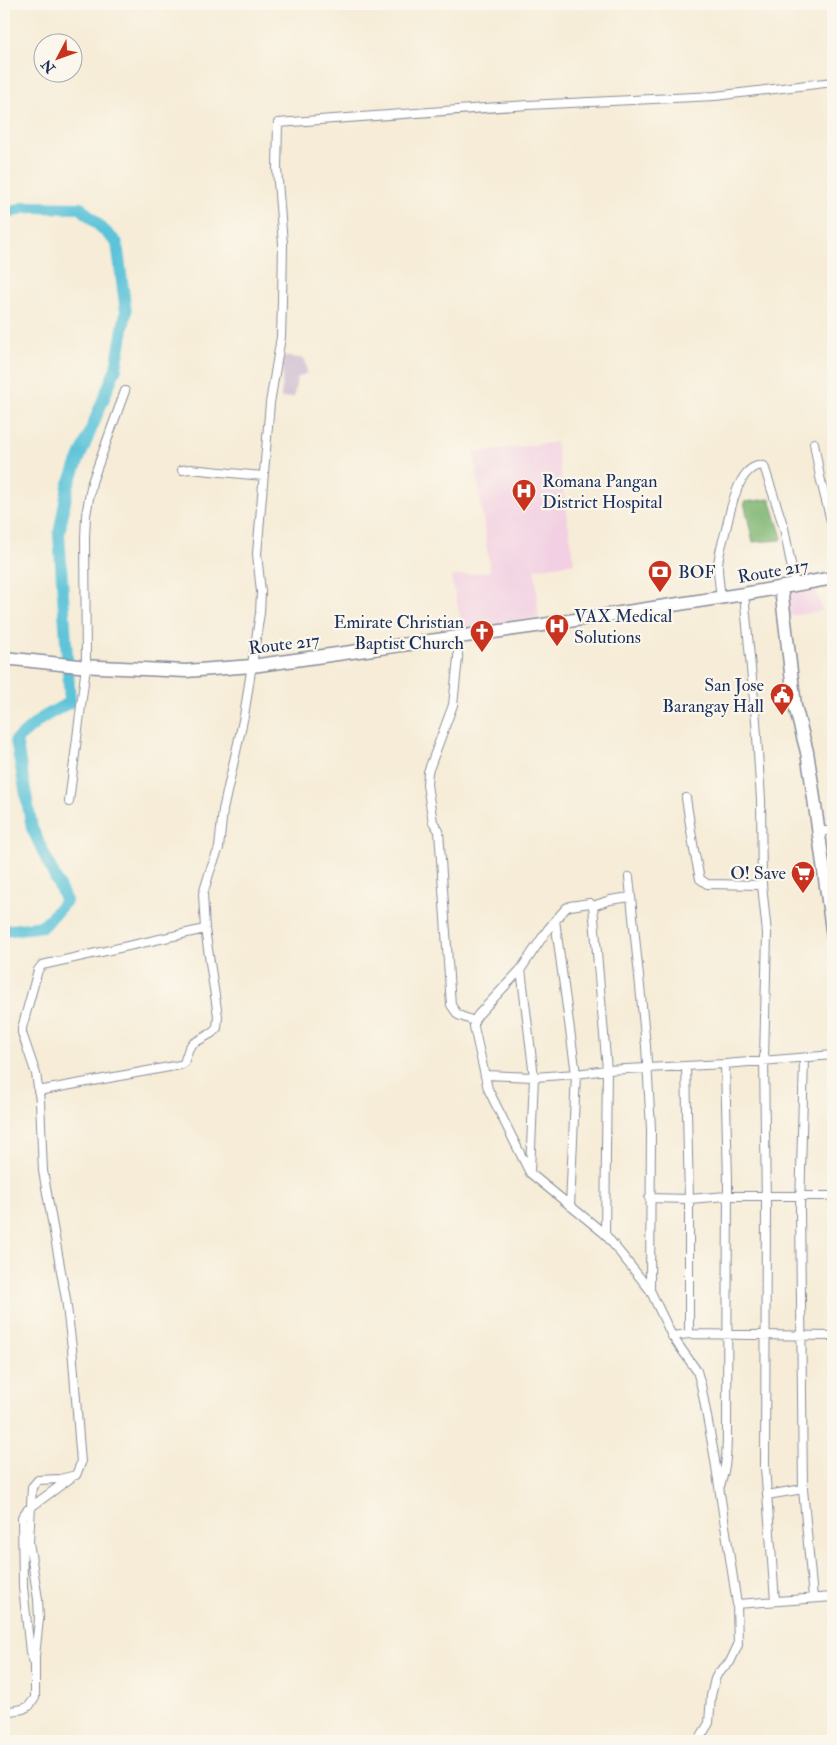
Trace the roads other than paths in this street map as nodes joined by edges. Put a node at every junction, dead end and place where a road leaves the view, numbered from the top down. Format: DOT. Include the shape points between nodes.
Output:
graph roads {
  1 [pos="833,82"];
  2 [pos="125,391"];
  3 [pos="814,443"];
  4 [pos="182,470"];
  5 [pos="263,476"];
  6 [pos="833,529"];
  7 [pos="833,578"];
  8 [pos="795,585"];
  9 [pos="781,588"];
  10 [pos="744,594"];
  11 [pos="720,598"];
  12 [pos="458,637"];
  13 [pos="4,658"];
  14 [pos="83,666"];
  15 [pos="252,666"];
  16 [pos="686,798"];
  17 [pos="69,802"];
  18 [pos="818,831"];
  19 [pos="833,831"];
  20 [pos="629,877"];
  21 [pos="762,885"];
  22 [pos="630,897"];
  23 [pos="831,897"];
  24 [pos="593,906"];
  25 [pos="555,920"];
  26 [pos="205,929"];
  27 [pos="833,937"];
  28 [pos="521,969"];
  29 [pos="474,1021"];
  30 [pos="833,1055"];
  31 [pos="804,1058"];
  32 [pos="764,1059"];
  33 [pos="724,1064"];
  34 [pos="686,1066"];
  35 [pos="647,1068"];
  36 [pos="608,1070"];
  37 [pos="576,1074"];
  38 [pos="485,1075"];
  39 [pos="534,1077"];
  40 [pos="38,1091"];
  41 [pos="530,1173"];
  42 [pos="727,1196"];
  43 [pos="766,1196"];
  44 [pos="800,1196"];
  45 [pos="833,1196"];
  46 [pos="650,1198"];
  47 [pos="689,1199"];
  48 [pos="570,1206"];
  49 [pos="605,1234"];
  50 [pos="650,1290"];
  51 [pos="689,1334"];
  52 [pos="672,1336"];
  53 [pos="727,1336"];
  54 [pos="764,1336"];
  55 [pos="802,1336"];
  56 [pos="833,1336"];
  57 [pos="76,1475"];
  58 [pos="719,1488"];
  59 [pos="803,1489"];
  60 [pos="767,1495"];
  61 [pos="32,1506"];
  62 [pos="833,1596"];
  63 [pos="813,1598"];
  64 [pos="774,1601"];
  65 [pos="737,1604"];
  66 [pos="35,1664"];
  67 [pos="4,1712"];
  68 [pos="698,1741"];
  1 -- 5 [label="street" via="715,96 528,105 278,123 282,301"];
  2 -- 14 [label="street" via="92,482 86,515"];
  3 -- 6 [label="street"];
  4 -- 5 [label="street"];
  5 -- 15 [label="street" via="257,554 260,613"];
  7 -- 8 [label="main road, Route 217"];
  8 -- 9 [label="main road, Route 217"];
  8 -- 11 [label="street" via="782,522 764,466 758,465 753,466 740,482 734,497 719,557"];
  9 -- 10 [label="main road, Route 217"];
  9 -- 18 [label="main road" via="795,706 807,752"];
  10 -- 11 [label="main road, Route 217"];
  10 -- 21 [label="street" via="761,800"];
  11 -- 12 [label="main road, Route 217"];
  12 -- 15 [label="main road, Route 217"];
  12 -- 29 [label="street" via="453,705 431,761 427,785 433,822 439,831 451,1005 458,1015"];
  13 -- 14 [label="main road, Route 217"];
  14 -- 15 [label="main road, Route 217" via="186,671"];
  14 -- 17 [label="street"];
  15 -- 26 [label="street" via="223,810 219,848 203,894"];
  16 -- 21 [label="street" via="700,879 707,884"];
  18 -- 19 [label="street"];
  18 -- 23 [label="main road"];
  20 -- 22 [label="street"];
  21 -- 32 [label="street" via="767,932"];
  22 -- 24 [label="street"];
  22 -- 35 [label="street"];
  23 -- 27 [label="main road"];
  24 -- 25 [label="street" via="590,903 570,906"];
  24 -- 36 [label="street"];
  25 -- 28 [label="street"];
  25 -- 37 [label="street"];
  26 -- 40 [label="street" via="217,1028 192,1044 184,1063"];
  26 -- 40 [label="street" via="39,966 22,1028"];
  28 -- 29 [label="street"];
  28 -- 39 [label="street"];
  29 -- 38 [label="street"];
  30 -- 31 [label="street"];
  31 -- 32 [label="street"];
  31 -- 44 [label="street"];
  32 -- 33 [label="street"];
  32 -- 43 [label="street"];
  33 -- 34 [label="street"];
  33 -- 42 [label="street"];
  34 -- 35 [label="street"];
  34 -- 47 [label="street"];
  35 -- 36 [label="street"];
  35 -- 46 [label="street" via="651,1128"];
  36 -- 37 [label="street"];
  36 -- 49 [label="street"];
  37 -- 39 [label="street"];
  37 -- 48 [label="street"];
  38 -- 39 [label="street"];
  38 -- 41 [label="street" via="488,1089"];
  39 -- 41 [label="street"];
  40 -- 57 [label="street" via="43,1171 72,1348 81,1451"];
  41 -- 48 [label="street"];
  42 -- 43 [label="street"];
  42 -- 47 [label="street"];
  42 -- 53 [label="street"];
  43 -- 44 [label="street"];
  43 -- 54 [label="street"];
  44 -- 45 [label="street"];
  44 -- 55 [label="street"];
  46 -- 47 [label="street"];
  46 -- 50 [label="street"];
  47 -- 51 [label="street"];
  48 -- 49 [label="street"];
  49 -- 50 [label="street"];
  50 -- 52 [label="street"];
  51 -- 52 [label="street"];
  51 -- 53 [label="street"];
  52 -- 58 [label="street" via="697,1371"];
  53 -- 54 [label="street"];
  53 -- 58 [label="street" via="726,1458"];
  54 -- 55 [label="street"];
  54 -- 60 [label="street"];
  55 -- 56 [label="street"];
  55 -- 59 [label="street"];
  57 -- 61 [label="street"];
  57 -- 61 [label="street" via="38,1480 32,1487"];
  58 -- 65 [label="street"];
  59 -- 60 [label="street"];
  59 -- 63 [label="street"];
  60 -- 64 [label="street"];
  61 -- 66 [label="street" via="29,1542 39,1619"];
  61 -- 66 [label="street" via="22,1517 22,1577 30,1652"];
  62 -- 63 [label="street"];
  63 -- 64 [label="street"];
  64 -- 65 [label="street"];
  65 -- 68 [label="street" via="738,1645 730,1662 715,1679 709,1723"];
  66 -- 67 [label="street" via="35,1698 32,1703 23,1709"];
}
